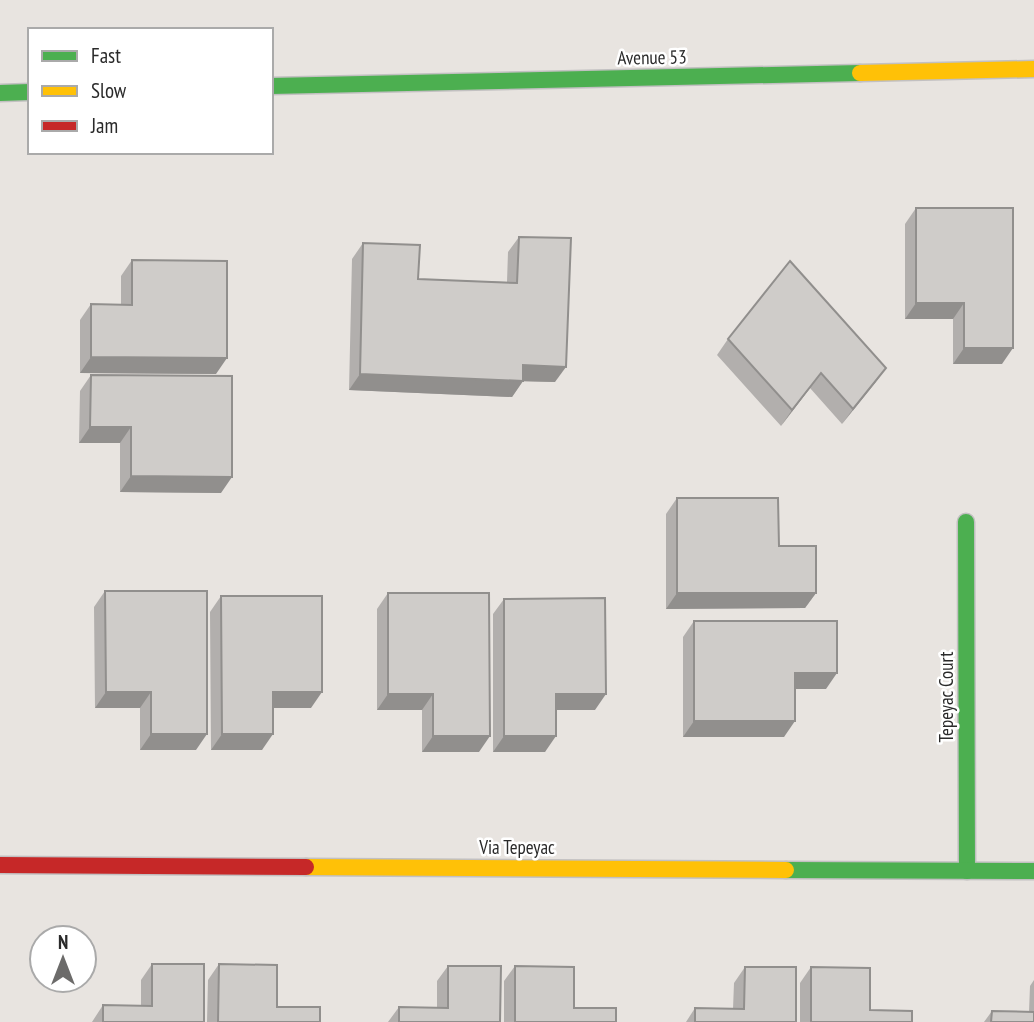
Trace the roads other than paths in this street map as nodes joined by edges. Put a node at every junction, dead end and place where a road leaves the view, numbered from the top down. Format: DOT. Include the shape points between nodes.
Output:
graph roads {
  1 [pos="1034,69"];
  2 [pos="273,86"];
  3 [pos="28,92"];
  4 [pos="0,93"];
  5 [pos="966,522"];
  6 [pos="0,865"];
  7 [pos="967,871"];
  8 [pos="1034,872"];
  1 -- 2 [label="street, Avenue 53"];
  3 -- 4 [label="street"];
  5 -- 7 [label="street, Tepeyac Court"];
  6 -- 7 [label="street, Via Tepeyac"];
  7 -- 8 [label="street, Via Tepeyac"];
}
